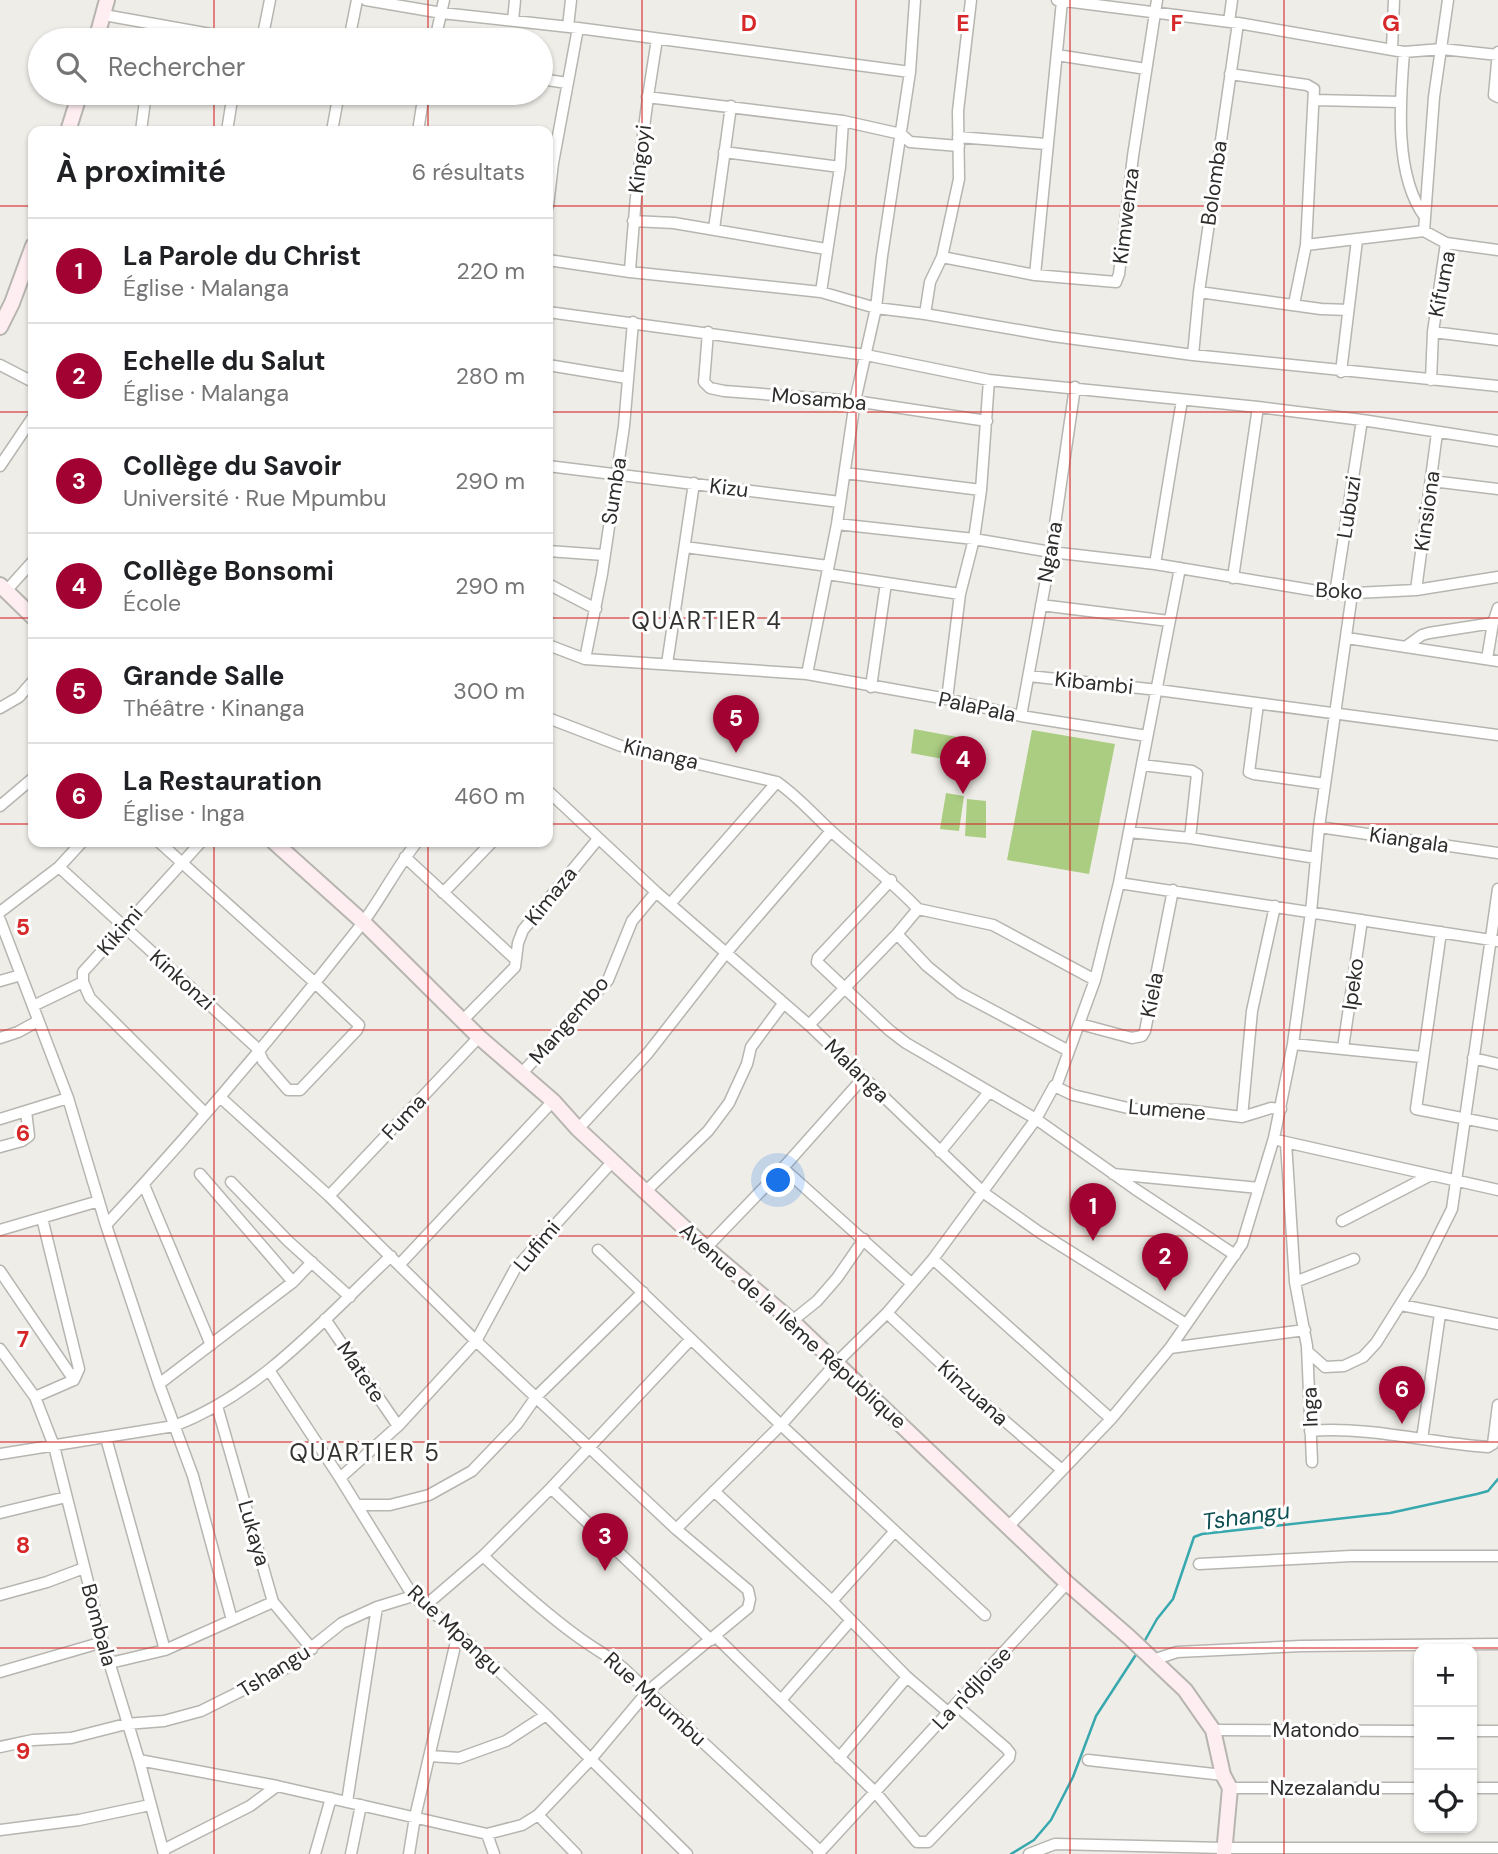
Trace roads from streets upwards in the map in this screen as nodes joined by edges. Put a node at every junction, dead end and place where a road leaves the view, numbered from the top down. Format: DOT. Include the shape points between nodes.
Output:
graph roads {
  1 [pos="107,0"];
  2 [pos="270,0"];
  3 [pos="357,0"];
  4 [pos="366,0"];
  5 [pos="444,0"];
  6 [pos="515,0"];
  7 [pos="571,0"];
  8 [pos="915,0"];
  9 [pos="971,0"];
  10 [pos="1057,0"];
  11 [pos="1157,0"];
  12 [pos="1232,0"];
  13 [pos="1394,0"];
  14 [pos="1448,0"];
  15 [pos="1062,1"];
  16 [pos="1156,12"];
  17 [pos="442,13"];
  18 [pos="104,15"];
  19 [pos="513,21"];
  20 [pos="1233,22"];
  21 [pos="156,25"];
  22 [pos="573,27"];
  23 [pos="100,28"];
  24 [pos="156,28"];
  25 [pos="173,28"];
  26 [pos="264,28"];
  27 [pos="351,28"];
  28 [pos="438,28"];
  29 [pos="657,39"];
  30 [pos="1392,49"];
  31 [pos="1442,49"];
  32 [pos="1405,52"];
  33 [pos="1498,54"];
  34 [pos="1057,55"];
  35 [pos="1146,69"];
  36 [pos="910,72"];
  37 [pos="1230,74"];
  38 [pos="553,81"];
  39 [pos="567,83"];
  40 [pos="647,97"];
  41 [pos="1498,97"];
  42 [pos="1314,100"];
  43 [pos="1401,102"];
  44 [pos="76,105"];
  45 [pos="144,105"];
  46 [pos="231,105"];
  47 [pos="337,105"];
  48 [pos="422,105"];
  49 [pos="731,106"];
  50 [pos="843,121"];
  51 [pos="70,126"];
  52 [pos="142,126"];
  53 [pos="228,126"];
  54 [pos="333,126"];
  55 [pos="419,126"];
  56 [pos="901,134"];
  57 [pos="958,142"];
  58 [pos="1046,145"];
  59 [pos="553,148"];
  60 [pos="724,152"];
  61 [pos="841,167"];
  62 [pos="1425,217"];
  63 [pos="633,221"];
  64 [pos="714,229"];
  65 [pos="1424,231"];
  66 [pos="1357,240"];
  67 [pos="1446,243"];
  68 [pos="1306,245"];
  69 [pos="826,249"];
  70 [pos="1498,250"];
  71 [pos="942,257"];
  72 [pos="28,260"];
  73 [pos="553,261"];
  74 [pos="630,272"];
  75 [pos="1035,275"];
  76 [pos="821,292"];
  77 [pos="1199,292"];
  78 [pos="1294,304"];
  79 [pos="876,308"];
  80 [pos="1348,310"];
  81 [pos="553,313"];
  82 [pos="925,314"];
  83 [pos="633,322"];
  84 [pos="0,327"];
  85 [pos="708,332"];
  86 [pos="1433,332"];
  87 [pos="1498,340"];
  88 [pos="866,355"];
  89 [pos="1194,355"];
  90 [pos="0,365"];
  91 [pos="553,366"];
  92 [pos="1341,372"];
  93 [pos="627,378"];
  94 [pos="28,379"];
  95 [pos="989,380"];
  96 [pos="1430,380"];
  97 [pos="1498,386"];
  98 [pos="1075,387"];
  99 [pos="1182,400"];
  100 [pos="855,401"];
  101 [pos="1258,407"];
  102 [pos="1362,420"];
  103 [pos="987,421"];
  104 [pos="28,424"];
  105 [pos="1437,433"];
  106 [pos="1498,441"];
  107 [pos="0,466"];
  108 [pos="553,467"];
  109 [pos="617,473"];
  110 [pos="845,473"];
  111 [pos="1432,481"];
  112 [pos="694,483"];
  113 [pos="1498,489"];
  114 [pos="981,490"];
  115 [pos="840,502"];
  116 [pos="837,524"];
  117 [pos="974,539"];
  118 [pos="685,547"];
  119 [pos="553,551"];
  120 [pos="1051,552"];
  121 [pos="604,555"];
  122 [pos="1155,564"];
  123 [pos="28,566"];
  124 [pos="1180,568"];
  125 [pos="827,570"];
  126 [pos="1498,577"];
  127 [pos="1233,578"];
  128 [pos="886,583"];
  129 [pos="553,587"];
  130 [pos="3,588"];
  131 [pos="1416,590"];
  132 [pos="960,594"];
  133 [pos="1335,594"];
  134 [pos="1352,594"];
  135 [pos="1041,604"];
  136 [pos="1498,608"];
  137 [pos="596,609"];
  138 [pos="28,612"];
  139 [pos="1169,621"];
  140 [pos="1493,623"];
  141 [pos="1348,638"];
  142 [pos="1408,645"];
  143 [pos="553,647"];
  144 [pos="585,659"];
  145 [pos="1493,660"];
  146 [pos="667,664"];
  147 [pos="807,674"];
  148 [pos="1029,676"];
  149 [pos="28,685"];
  150 [pos="871,687"];
  151 [pos="1158,690"];
  152 [pos="0,694"];
  153 [pos="947,699"];
  154 [pos="1258,704"];
  155 [pos="5,706"];
  156 [pos="1335,713"];
  157 [pos="1021,716"];
  158 [pos="553,720"];
  159 [pos="1147,736"];
  160 [pos="1498,736"];
  161 [pos="1142,765"];
  162 [pos="28,782"];
  163 [pos="778,782"];
  164 [pos="1325,785"];
  165 [pos="553,796"];
  166 [pos="0,806"];
  167 [pos="1319,827"];
  168 [pos="831,831"];
  169 [pos="1129,832"];
  170 [pos="1190,838"];
  171 [pos="597,839"];
  172 [pos="77,847"];
  173 [pos="164,847"];
  174 [pos="196,847"];
  175 [pos="280,847"];
  176 [pos="414,847"];
  177 [pos="487,847"];
  178 [pos="1498,853"];
  179 [pos="405,857"];
  180 [pos="1316,859"];
  181 [pos="181,862"];
  182 [pos="59,867"];
  183 [pos="891,880"];
  184 [pos="1119,883"];
  185 [pos="1498,889"];
  186 [pos="1173,890"];
  187 [pos="656,892"];
  188 [pos="443,893"];
  189 [pos="670,904"];
  190 [pos="1275,906"];
  191 [pos="918,909"];
  192 [pos="1311,912"];
  193 [pos="0,919"];
  194 [pos="1362,920"];
  195 [pos="363,922"];
  196 [pos="123,926"];
  197 [pos="1441,932"];
  198 [pos="897,934"];
  199 [pos="1494,940"];
  200 [pos="726,953"];
  201 [pos="515,959"];
  202 [pos="20,975"];
  203 [pos="1095,980"];
  204 [pos="0,981"];
  205 [pos="83,982"];
  206 [pos="314,982"];
  207 [pos="845,987"];
  208 [pos="783,1004"];
  209 [pos="33,1006"];
  210 [pos="38,1021"];
  211 [pos="462,1021"];
  212 [pos="1080,1024"];
  213 [pos="809,1025"];
  214 [pos="479,1037"];
  215 [pos="0,1038"];
  216 [pos="1293,1044"];
  217 [pos="1343,1048"];
  218 [pos="258,1049"];
  219 [pos="1069,1051"];
  220 [pos="1422,1058"];
  221 [pos="1473,1058"];
  222 [pos="1498,1064"];
  223 [pos="521,1074"];
  224 [pos="863,1078"];
  225 [pos="1054,1086"];
  226 [pos="989,1092"];
  227 [pos="220,1097"];
  228 [pos="68,1098"];
  229 [pos="552,1101"];
  230 [pos="1281,1109"];
  231 [pos="26,1111"];
  232 [pos="205,1113"];
  233 [pos="1242,1117"];
  234 [pos="1465,1118"];
  235 [pos="0,1119"];
  236 [pos="1036,1119"];
  237 [pos="1498,1125"];
  238 [pos="578,1129"];
  239 [pos="1274,1138"];
  240 [pos="1286,1143"];
  241 [pos="0,1147"];
  242 [pos="940,1152"];
  243 [pos="613,1161"];
  244 [pos="783,1168"];
  245 [pos="200,1174"];
  246 [pos="1113,1174"];
  247 [pos="1432,1175"];
  248 [pos="1456,1180"];
  249 [pos="231,1182"];
  250 [pos="144,1185"];
  251 [pos="1259,1188"];
  252 [pos="1498,1190"];
  253 [pos="646,1191"];
  254 [pos="984,1193"];
  255 [pos="329,1196"];
  256 [pos="99,1201"];
  257 [pos="42,1218"];
  258 [pos="1342,1221"];
  259 [pos="106,1226"];
  260 [pos="0,1230"];
  261 [pos="864,1238"];
  262 [pos="706,1248"];
  263 [pos="598,1250"];
  264 [pos="1234,1255"];
  265 [pos="391,1256"];
  266 [pos="933,1258"];
  267 [pos="1354,1259"];
  268 [pos="312,1262"];
  269 [pos="400,1264"];
  270 [pos="0,1271"];
  271 [pos="293,1282"];
  272 [pos="1295,1282"];
  273 [pos="911,1283"];
  274 [pos="643,1292"];
  275 [pos="350,1297"];
  276 [pos="1401,1305"];
  277 [pos="887,1313"];
  278 [pos="1440,1314"];
  279 [pos="325,1319"];
  280 [pos="792,1321"];
  281 [pos="1186,1324"];
  282 [pos="1498,1324"];
  283 [pos="1305,1330"];
  284 [pos="691,1339"];
  285 [pos="477,1341"];
  286 [pos="211,1345"];
  287 [pos="1170,1348"];
  288 [pos="0,1349"];
  289 [pos="1307,1351"];
  290 [pos="836,1363"];
  291 [pos="269,1370"];
  292 [pos="74,1380"];
  293 [pos="159,1384"];
  294 [pos="35,1396"];
  295 [pos="536,1397"];
  296 [pos="1498,1405"];
  297 [pos="217,1406"];
  298 [pos="1111,1419"];
  299 [pos="780,1425"];
  300 [pos="174,1426"];
  301 [pos="398,1426"];
  302 [pos="1310,1431"];
  303 [pos="106,1438"];
  304 [pos="1422,1439"];
  305 [pos="54,1446"];
  306 [pos="590,1448"];
  307 [pos="0,1454"];
  308 [pos="1312,1462"];
  309 [pos="1062,1470"];
  310 [pos="340,1478"];
  311 [pos="551,1488"];
  312 [pos="713,1491"];
  313 [pos="66,1496"];
  314 [pos="357,1505"];
  315 [pos="0,1513"];
  316 [pos="1008,1527"];
  317 [pos="676,1529"];
  318 [pos="895,1531"];
  319 [pos="483,1556"];
  320 [pos="1498,1556"];
  321 [pos="1199,1564"];
  322 [pos="83,1568"];
  323 [pos="1067,1583"];
  324 [pos="0,1595"];
  325 [pos="413,1595"];
  326 [pos="832,1601"];
  327 [pos="273,1602"];
  328 [pos="426,1605"];
  329 [pos="377,1607"];
  330 [pos="985,1615"];
  331 [pos="232,1620"];
  332 [pos="851,1620"];
  333 [pos="458,1633"];
  334 [pos="713,1638"];
  335 [pos="103,1642"];
  336 [pos="1498,1644"];
  337 [pos="312,1649"];
  338 [pos="165,1650"];
  339 [pos="1153,1660"];
  340 [pos="110,1663"];
  341 [pos="0,1672"];
  342 [pos="907,1677"];
  343 [pos="648,1691"];
  344 [pos="781,1699"];
  345 [pos="952,1709"];
  346 [pos="546,1716"];
  347 [pos="126,1724"];
  348 [pos="1213,1730"];
  349 [pos="1414,1731"];
  350 [pos="1477,1731"];
  351 [pos="1498,1731"];
  352 [pos="0,1747"];
  353 [pos="430,1756"];
  354 [pos="839,1758"];
  355 [pos="591,1759"];
  356 [pos="139,1760"];
  357 [pos="1088,1760"];
  358 [pos="1226,1782"];
  359 [pos="277,1786"];
  360 [pos="1414,1788"];
  361 [pos="1477,1788"];
  362 [pos="1498,1788"];
  363 [pos="876,1793"];
  364 [pos="331,1798"];
  365 [pos="346,1802"];
  366 [pos="150,1805"];
  367 [pos="361,1805"];
  368 [pos="538,1815"];
  369 [pos="415,1817"];
  370 [pos="0,1830"];
  371 [pos="487,1834"];
  372 [pos="1498,1848"];
  373 [pos="1224,1851"];
  374 [pos="164,1852"];
  375 [pos="819,1852"];
  376 [pos="315,1854"];
  377 [pos="351,1854"];
  378 [pos="409,1854"];
  379 [pos="494,1854"];
  380 [pos="576,1854"];
  381 [pos="687,1854"];
  382 [pos="1030,1854"];
  1 -- 18 [label="street"];
  2 -- 26 [label="street"];
  3 -- 27 [label="street"];
  4 -- 17 [label="street"];
  5 -- 17 [label="street"];
  6 -- 19 [label="street"];
  7 -- 22 [label="street"];
  8 -- 36 [label="street"];
  9 -- 57 [label="street"];
  10 -- 15 [label="street"];
  11 -- 16 [label="street, Kimwenza"];
  12 -- 20 [label="street, Bolomba"];
  13 -- 30 [label="street"];
  14 -- 31 [label="street"];
  15 -- 16 [label="street"];
  15 -- 34 [label="street"];
  16 -- 20 [label="street"];
  16 -- 35 [label="street, Kimwenza"];
  17 -- 19 [label="street"];
  17 -- 28 [label="street"];
  18 -- 21 [label="street"];
  18 -- 23 [label="street"];
  19 -- 22 [label="street"];
  20 -- 30 [label="street"];
  20 -- 37 [label="street, Bolomba"];
  21 -- 24 [label="street"];
  21 -- 25 [label="street"];
  22 -- 29 [label="street"];
  22 -- 39 [label="street"];
  29 -- 36 [label="street"];
  29 -- 40 [label="street, Kingoyi"];
  30 -- 32 [label="street"];
  31 -- 32 [label="street"];
  31 -- 33 [label="street"];
  31 -- 62 [label="street"];
  32 -- 43 [label="street"];
  33 -- 41 [label="street" via="1494,94"];
  34 -- 35 [label="street"];
  34 -- 58 [label="street"];
  35 -- 75 [label="street, Kimwenza" via="1116,282"];
  36 -- 56 [label="street"];
  37 -- 42 [label="street" via="1311,86"];
  37 -- 77 [label="street, Bolomba"];
  38 -- 39 [label="street"];
  39 -- 59 [label="street"];
  40 -- 49 [label="street, Kingoyi"];
  40 -- 63 [label="street, Kingoyi"];
  42 -- 43 [label="street"];
  42 -- 68 [label="street"];
  43 -- 62 [label="street" via="1409,189"];
  44 -- 51 [label="street"];
  45 -- 52 [label="street"];
  46 -- 53 [label="street"];
  47 -- 54 [label="street"];
  48 -- 55 [label="street"];
  49 -- 50 [label="street, Kingoyi"];
  49 -- 60 [label="street"];
  50 -- 56 [label="street, Kingoyi"];
  50 -- 61 [label="street"];
  56 -- 57 [label="street" via="910,142"];
  56 -- 79 [label="street"];
  57 -- 58 [label="street"];
  57 -- 71 [label="street" via="959,178"];
  58 -- 75 [label="street"];
  60 -- 61 [label="street"];
  60 -- 64 [label="street"];
  61 -- 69 [label="street"];
  62 -- 65 [label="street"];
  63 -- 64 [label="street, Kingoyi"];
  63 -- 74 [label="street, Kingoyi"];
  64 -- 69 [label="street, Kingoyi"];
  65 -- 66 [label="street"];
  65 -- 67 [label="street"];
  66 -- 68 [label="street"];
  66 -- 80 [label="street"];
  67 -- 70 [label="street, Kifuma"];
  67 -- 86 [label="street, Kifuma"];
  68 -- 78 [label="street"];
  69 -- 76 [label="street"];
  71 -- 75 [label="street, Kimwenza"];
  71 -- 82 [label="street" via="930,282"];
  72 -- 84 [label="street"];
  73 -- 74 [label="street"];
  74 -- 76 [label="street"];
  76 -- 79 [label="street"];
  77 -- 78 [label="street"];
  77 -- 89 [label="street, Bolomba"];
  78 -- 80 [label="street"];
  79 -- 82 [label="street"];
  79 -- 88 [label="street"];
  80 -- 92 [label="street"];
  81 -- 83 [label="street"];
  82 -- 89 [label="street"];
  83 -- 85 [label="street"];
  83 -- 93 [label="street, Sumba"];
  85 -- 88 [label="street"];
  85 -- 100 [label="street, Mosamba" via="704,382 710,388"];
  86 -- 87 [label="street, Kifuma"];
  86 -- 96 [label="street, Kifuma"];
  88 -- 95 [label="street"];
  88 -- 100 [label="street"];
  89 -- 92 [label="street"];
  90 -- 94 [label="street"];
  91 -- 93 [label="street"];
  92 -- 96 [label="street"];
  93 -- 109 [label="street, Sumba"];
  95 -- 98 [label="street"];
  95 -- 103 [label="street"];
  96 -- 97 [label="street"];
  98 -- 99 [label="street"];
  98 -- 120 [label="street, Ngana"];
  99 -- 101 [label="street"];
  99 -- 122 [label="street"];
  100 -- 103 [label="street, Mosamba"];
  100 -- 110 [label="street"];
  101 -- 102 [label="street"];
  101 -- 127 [label="street"];
  102 -- 105 [label="street"];
  102 -- 133 [label="street, Lubuzi"];
  103 -- 114 [label="street"];
  104 -- 107 [label="street"];
  105 -- 106 [label="street"];
  105 -- 111 [label="street, Kinsiona"];
  108 -- 109 [label="street, Kizu"];
  109 -- 112 [label="street, Kizu"];
  109 -- 121 [label="street, Sumba"];
  110 -- 114 [label="street"];
  110 -- 115 [label="street"];
  111 -- 113 [label="street"];
  111 -- 131 [label="street, Kinsiona"];
  112 -- 115 [label="street, Kizu"];
  112 -- 118 [label="street"];
  114 -- 117 [label="street"];
  115 -- 116 [label="street"];
  116 -- 117 [label="street"];
  116 -- 125 [label="street"];
  117 -- 120 [label="street"];
  117 -- 132 [label="street"];
  118 -- 125 [label="street"];
  118 -- 146 [label="street"];
  119 -- 121 [label="street"];
  120 -- 122 [label="street"];
  120 -- 135 [label="street, Ngana"];
  121 -- 137 [label="street, Sumba"];
  122 -- 124 [label="street, Boko"];
  123 -- 130 [label="street"];
  124 -- 127 [label="street, Boko"];
  124 -- 139 [label="street"];
  125 -- 128 [label="street"];
  125 -- 147 [label="street"];
  126 -- 131 [label="street, Boko"];
  127 -- 133 [label="street, Boko"];
  128 -- 132 [label="street"];
  128 -- 150 [label="street"];
  129 -- 137 [label="street"];
  130 -- 138 [label="street"];
  131 -- 134 [label="street, Boko"];
  132 -- 153 [label="street"];
  133 -- 134 [label="street, Boko"];
  134 -- 141 [label="street"];
  135 -- 139 [label="street"];
  135 -- 148 [label="street, Ngana"];
  136 -- 140 [label="street"];
  137 -- 144 [label="street, Sumba"];
  139 -- 151 [label="street"];
  140 -- 142 [label="street" via="1429,633"];
  140 -- 145 [label="street"];
  141 -- 142 [label="street"];
  141 -- 156 [label="street"];
  142 -- 145 [label="street"];
  143 -- 144 [label="street"];
  144 -- 146 [label="street"];
  146 -- 147 [label="street"];
  147 -- 150 [label="street, PalaPala"];
  148 -- 151 [label="street, Kibambi"];
  148 -- 157 [label="street, Ngana"];
  149 -- 155 [label="street"];
  150 -- 153 [label="street, PalaPala"];
  151 -- 154 [label="street"];
  151 -- 159 [label="street"];
  152 -- 155 [label="street"];
  153 -- 157 [label="street, PalaPala"];
  154 -- 156 [label="street"];
  154 -- 164 [label="street" via="1249,772"];
  156 -- 160 [label="street"];
  156 -- 164 [label="street"];
  157 -- 159 [label="street, PalaPala"];
  158 -- 163 [label="street, Kinanga" via="621,746"];
  159 -- 161 [label="street"];
  161 -- 169 [label="street"];
  161 -- 170 [label="street" via="1198,774"];
  162 -- 166 [label="street"];
  163 -- 168 [label="street, Kinanga"];
  163 -- 189 [label="street"];
  164 -- 167 [label="street"];
  165 -- 171 [label="street, Malanga"];
  167 -- 178 [label="street, Kiangala"];
  167 -- 180 [label="street"];
  168 -- 183 [label="street, Kinanga"];
  168 -- 200 [label="street"];
  169 -- 170 [label="street"];
  169 -- 184 [label="street"];
  170 -- 180 [label="street"];
  171 -- 187 [label="street, Malanga"];
  171 -- 201 [label="street, Kimaza" via="523,930"];
  172 -- 182 [label="street"];
  173 -- 181 [label="street"];
  174 -- 181 [label="street, Kikimi"];
  175 -- 195 [label="street, Avenue de la IIème République"];
  176 -- 179 [label="street"];
  177 -- 188 [label="street"];
  179 -- 188 [label="street"];
  179 -- 195 [label="street"];
  180 -- 192 [label="street"];
  181 -- 196 [label="street, Kikimi"];
  181 -- 206 [label="street"];
  182 -- 193 [label="street"];
  182 -- 196 [label="street, Kinkonzi"];
  183 -- 191 [label="street, Kinanga"];
  183 -- 207 [label="street" via="818,958"];
  184 -- 186 [label="street"];
  184 -- 203 [label="street"];
  185 -- 199 [label="street"];
  186 -- 190 [label="street"];
  186 -- 212 [label="street, Kiela" via="1142,1036 1132,1038"];
  187 -- 189 [label="street, Malanga"];
  187 -- 223 [label="street, Mangembo" via="632,920 608,980"];
  188 -- 201 [label="street"];
  189 -- 200 [label="street, Malanga"];
  190 -- 192 [label="street"];
  190 -- 233 [label="street" via="1252,1010"];
  191 -- 198 [label="street"];
  191 -- 203 [label="street" via="993,925"];
  192 -- 194 [label="street"];
  192 -- 216 [label="street"];
  193 -- 202 [label="street"];
  194 -- 197 [label="street"];
  194 -- 217 [label="street, Ipeko"];
  195 -- 206 [label="street"];
  195 -- 211 [label="street, Avenue de la IIème République"];
  196 -- 205 [label="street, Kikimi" via="83,972"];
  196 -- 218 [label="street, Kinkonzi"];
  197 -- 199 [label="street"];
  197 -- 220 [label="street"];
  198 -- 207 [label="street"];
  198 -- 219 [label="street" via="960,993"];
  199 -- 221 [label="street"];
  200 -- 208 [label="street, Malanga"];
  200 -- 238 [label="street" via="648,1053"];
  201 -- 211 [label="street, Kimaza" via="515,967"];
  202 -- 204 [label="street"];
  202 -- 209 [label="street"];
  203 -- 212 [label="street"];
  205 -- 209 [label="street"];
  205 -- 232 [label="street" via="90,998"];
  206 -- 218 [label="street"];
  206 -- 218 [label="street, Kinkonzi" via="359,1025 357,1030 300,1090 288,1090 263,1062"];
  207 -- 213 [label="street"];
  207 -- 226 [label="street" via="906,1043"];
  208 -- 213 [label="street, Malanga"];
  208 -- 253 [label="street" via="751,1047 729,1103 708,1131"];
  209 -- 210 [label="street"];
  210 -- 215 [label="street"];
  210 -- 228 [label="street"];
  211 -- 214 [label="street, Avenue de la IIème République"];
  212 -- 219 [label="street"];
  213 -- 224 [label="street, Malanga"];
  214 -- 223 [label="street, Avenue de la IIème République"];
  214 -- 255 [label="street, Fuma"];
  216 -- 217 [label="street"];
  216 -- 230 [label="street"];
  217 -- 220 [label="street"];
  218 -- 227 [label="street"];
  219 -- 225 [label="street"];
  220 -- 234 [label="street" via="1416,1109"];
  221 -- 222 [label="street"];
  221 -- 234 [label="street"];
  223 -- 229 [label="street, Avenue de la IIème République"];
  224 -- 242 [label="street, Malanga"];
  224 -- 244 [label="street"];
  225 -- 233 [label="street, Lumene" via="1132,1109"];
  225 -- 236 [label="street"];
  226 -- 236 [label="street"];
  226 -- 242 [label="street"];
  227 -- 232 [label="street"];
  227 -- 255 [label="street"];
  228 -- 231 [label="street"];
  228 -- 256 [label="street"];
  229 -- 238 [label="street, Avenue de la IIème République"];
  229 -- 269 [label="street"];
  230 -- 233 [label="street, Lumene"];
  230 -- 239 [label="street"];
  231 -- 235 [label="street"];
  231 -- 241 [label="street" via="29,1136"];
  232 -- 250 [label="street"];
  234 -- 237 [label="street"];
  234 -- 248 [label="street"];
  236 -- 246 [label="street"];
  236 -- 254 [label="street"];
  238 -- 243 [label="street, Avenue de la IIème République"];
  239 -- 240 [label="street"];
  239 -- 251 [label="street"];
  240 -- 247 [label="street"];
  240 -- 272 [label="street, Inga"];
  242 -- 254 [label="street, Malanga"];
  243 -- 253 [label="street, Avenue de la IIème République"];
  243 -- 285 [label="street, Lufimi" via="516,1269"];
  244 -- 261 [label="street"];
  244 -- 262 [label="street"];
  245 -- 271 [label="street"];
  246 -- 251 [label="street"];
  246 -- 264 [label="street"];
  247 -- 248 [label="street"];
  247 -- 258 [label="street"];
  248 -- 252 [label="street"];
  248 -- 276 [label="street" via="1452,1209"];
  249 -- 268 [label="street"];
  250 -- 259 [label="street"];
  250 -- 286 [label="street"];
  251 -- 264 [label="street" via="1242,1244"];
  253 -- 262 [label="street, Avenue de la IIème République"];
  254 -- 266 [label="street"];
  254 -- 281 [label="street, Malanga"];
  255 -- 265 [label="street"];
  256 -- 257 [label="street"];
  256 -- 259 [label="street"];
  257 -- 260 [label="street"];
  257 -- 292 [label="street" via="79,1364"];
  259 -- 293 [label="street"];
  261 -- 273 [label="street"];
  261 -- 280 [label="street" via="837,1278"];
  262 -- 280 [label="street, Avenue de la IIème République"];
  263 -- 274 [label="street"];
  264 -- 281 [label="street"];
  265 -- 269 [label="street"];
  265 -- 275 [label="street"];
  266 -- 273 [label="street"];
  266 -- 298 [label="street"];
  267 -- 272 [label="street"];
  268 -- 271 [label="street"];
  268 -- 275 [label="street"];
  269 -- 285 [label="street"];
  270 -- 292 [label="street"];
  271 -- 286 [label="street"];
  272 -- 283 [label="street, Inga"];
  273 -- 277 [label="street"];
  274 -- 284 [label="street"];
  274 -- 295 [label="street"];
  275 -- 279 [label="street"];
  276 -- 278 [label="street"];
  276 -- 289 [label="street" via="1363,1357 1344,1366 1325,1367"];
  277 -- 290 [label="street"];
  277 -- 309 [label="street, Kinzuana"];
  278 -- 282 [label="street"];
  278 -- 304 [label="street"];
  279 -- 291 [label="street"];
  279 -- 301 [label="street, Matete"];
  280 -- 290 [label="street, Avenue de la IIème République"];
  281 -- 287 [label="street"];
  283 -- 287 [label="street"];
  283 -- 289 [label="street, Inga"];
  284 -- 299 [label="street"];
  284 -- 306 [label="street"];
  285 -- 295 [label="street"];
  285 -- 301 [label="street, Lufimi"];
  286 -- 293 [label="street"];
  287 -- 298 [label="street"];
  288 -- 294 [label="street, Bombala"];
  289 -- 302 [label="street, Inga"];
  290 -- 299 [label="street"];
  290 -- 316 [label="street, Avenue de la IIème République"];
  291 -- 297 [label="street"];
  291 -- 310 [label="street, Rue Mpangu"];
  292 -- 294 [label="street"];
  293 -- 300 [label="street"];
  294 -- 305 [label="street, Bombala"];
  295 -- 306 [label="street"];
  295 -- 314 [label="street" via="517,1424 465,1476 429,1495 390,1505"];
  296 -- 304 [label="street" via="1493,1444 1488,1447"];
  297 -- 300 [label="street"];
  297 -- 327 [label="street, Lukaya"];
  298 -- 309 [label="street"];
  299 -- 312 [label="street"];
  299 -- 318 [label="street"];
  300 -- 303 [label="street"];
  300 -- 331 [label="street" via="193,1476"];
  301 -- 310 [label="street, Lufimi"];
  302 -- 304 [label="street"];
  302 -- 308 [label="street, Inga"];
  303 -- 305 [label="street"];
  303 -- 338 [label="street"];
  305 -- 307 [label="street"];
  305 -- 313 [label="street, Bombala"];
  306 -- 311 [label="street"];
  306 -- 317 [label="street"];
  309 -- 316 [label="street"];
  310 -- 314 [label="street, Rue Mpangu"];
  311 -- 319 [label="street"];
  311 -- 334 [label="street"];
  312 -- 317 [label="street"];
  312 -- 326 [label="street"];
  313 -- 315 [label="street"];
  313 -- 322 [label="street, Bombala"];
  314 -- 325 [label="street, Rue Mpangu"];
  316 -- 323 [label="street, Avenue de la IIème République"];
  317 -- 334 [label="street" via="748,1590 748,1608"];
  318 -- 326 [label="street"];
  318 -- 330 [label="street"];
  319 -- 328 [label="street"];
  319 -- 343 [label="street, Rue Mpumbu" via="530,1600 602,1651"];
  320 -- 321 [label="street" via="1351,1556"];
  322 -- 324 [label="street"];
  322 -- 335 [label="street, Bombala"];
  323 -- 339 [label="street, Avenue de la IIème République"];
  323 -- 345 [label="street, La n'djloise"];
  325 -- 328 [label="street, Rue Mpangu"];
  325 -- 329 [label="street, Tshangu"];
  326 -- 332 [label="street"];
  327 -- 331 [label="street"];
  327 -- 337 [label="street, Lukaya"];
  328 -- 333 [label="street, Rue Mpangu"];
  329 -- 337 [label="street, Tshangu" via="342,1623"];
  329 -- 365 [label="street"];
  331 -- 338 [label="street"];
  332 -- 342 [label="street"];
  332 -- 344 [label="street"];
  333 -- 346 [label="street, Rue Mpangu"];
  333 -- 353 [label="street"];
  334 -- 343 [label="street"];
  334 -- 344 [label="street"];
  335 -- 340 [label="street, Bombala"];
  335 -- 341 [label="street"];
  336 -- 339 [label="street" via="1301,1646 1177,1652"];
  337 -- 347 [label="street, Tshangu" via="283,1670 201,1711 164,1721"];
  338 -- 340 [label="street"];
  339 -- 348 [label="street, Avenue de la IIème République" via="1185,1690"];
  340 -- 347 [label="street, Bombala"];
  342 -- 345 [label="street"];
  342 -- 354 [label="street"];
  343 -- 355 [label="street"];
  343 -- 375 [label="street, Rue Mpumbu"];
  344 -- 354 [label="street"];
  345 -- 363 [label="street, La n'djloise"];
  345 -- 363 [label="street" via="1010,1753 1006,1764 928,1842 917,1842"];
  346 -- 353 [label="street" via="506,1741 460,1758"];
  346 -- 355 [label="street, Rue Mpangu"];
  347 -- 352 [label="street, Tshangu" via="71,1738"];
  347 -- 356 [label="street, Bombala"];
  348 -- 349 [label="street, Matondo"];
  348 -- 358 [label="street, Avenue de la IIème République"];
  350 -- 351 [label="street"];
  353 -- 369 [label="street"];
  354 -- 363 [label="street"];
  355 -- 368 [label="street"];
  355 -- 381 [label="street, Rue Mpangu"];
  356 -- 359 [label="street"];
  356 -- 366 [label="street, Bombala"];
  357 -- 358 [label="street, Nzezalandu"];
  358 -- 360 [label="street, Nzezalandu"];
  358 -- 373 [label="street, Avenue de la IIème République"];
  359 -- 364 [label="street"];
  359 -- 374 [label="street" via="250,1806"];
  361 -- 362 [label="street"];
  363 -- 375 [label="street, La n'djloise"];
  364 -- 365 [label="street"];
  364 -- 376 [label="street"];
  365 -- 367 [label="street"];
  366 -- 370 [label="street"];
  366 -- 374 [label="street, Bombala"];
  367 -- 369 [label="street"];
  367 -- 377 [label="street"];
  368 -- 371 [label="street" via="522,1825"];
  368 -- 380 [label="street"];
  369 -- 371 [label="street"];
  369 -- 378 [label="street"];
  371 -- 379 [label="street"];
  372 -- 373 [label="street"];
  373 -- 382 [label="street" via="1055,1844"];
}
